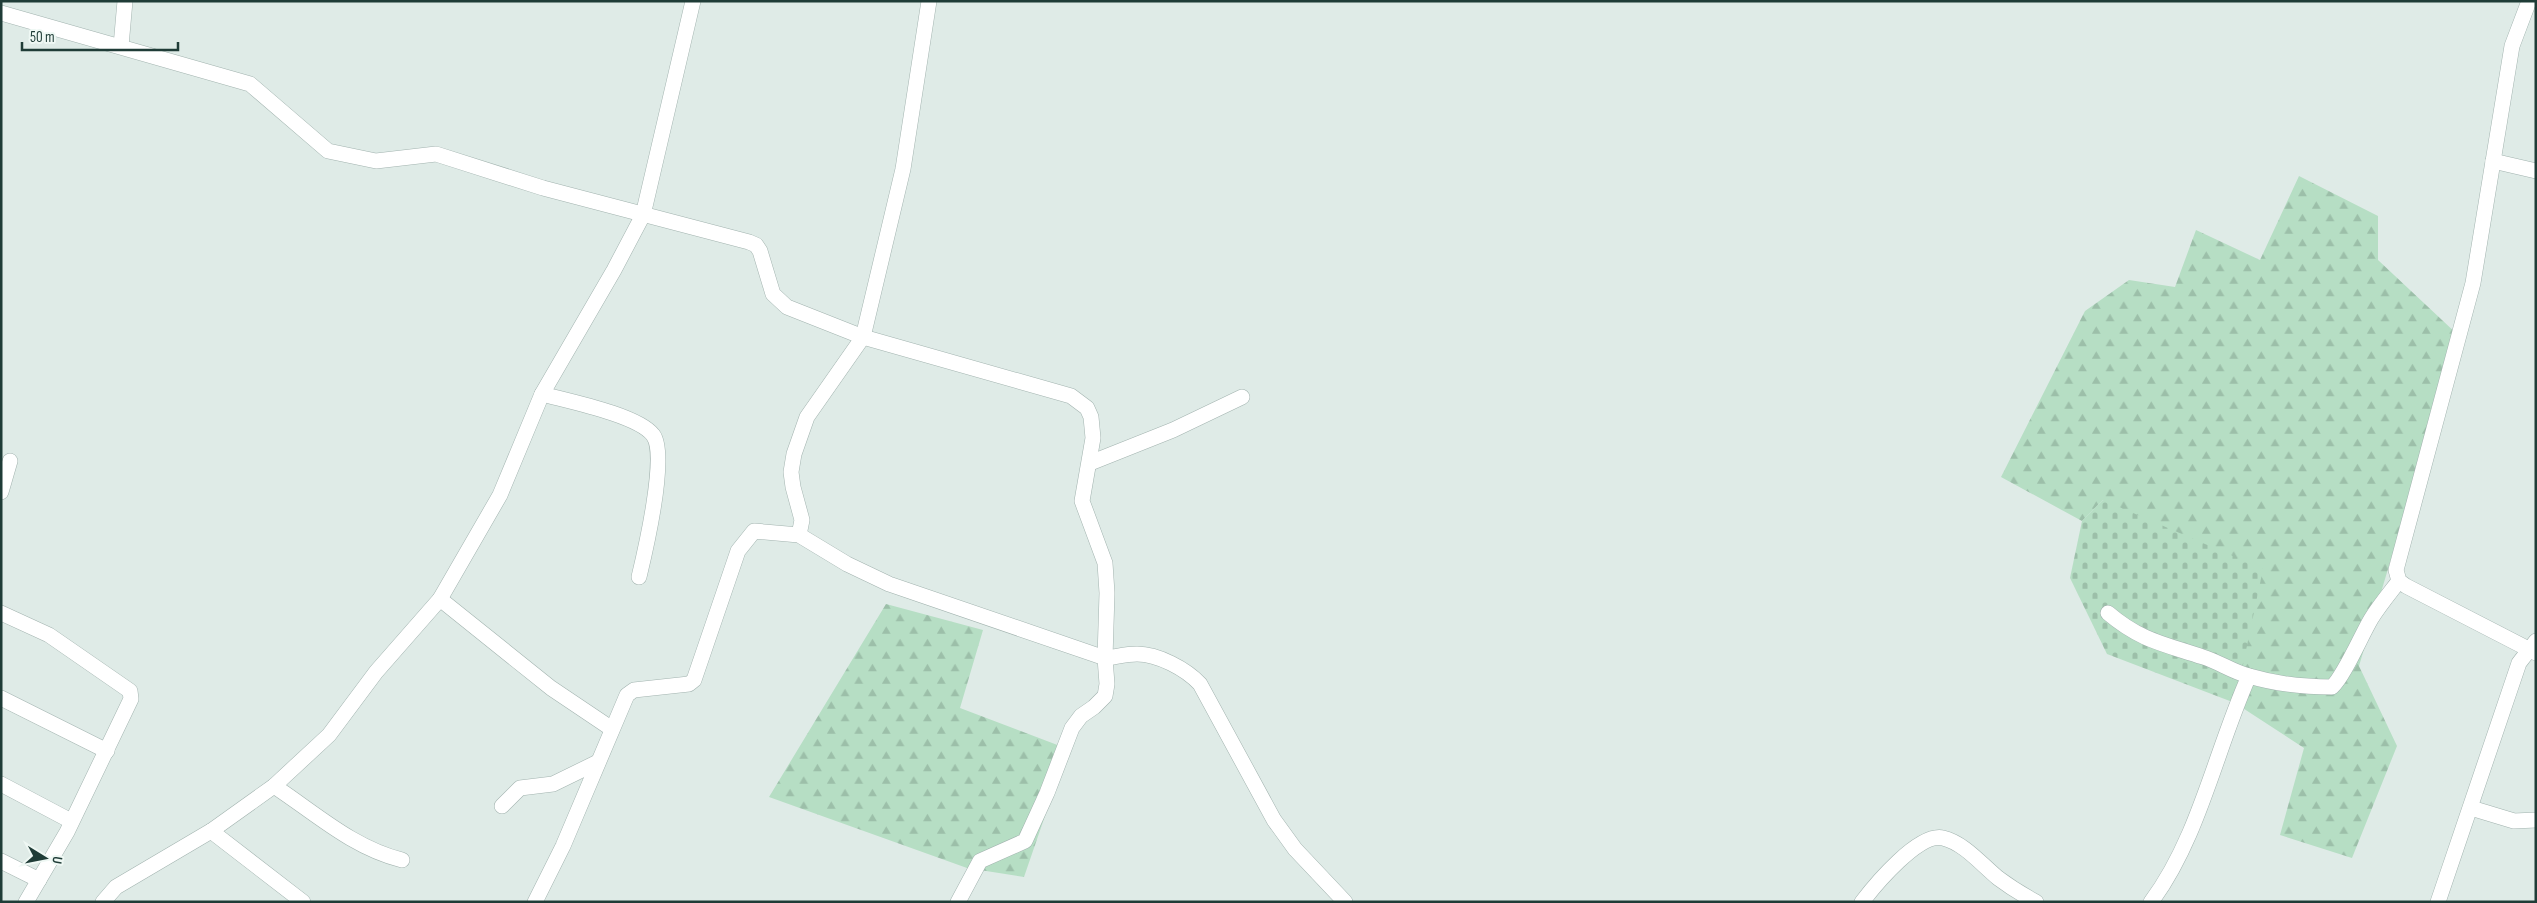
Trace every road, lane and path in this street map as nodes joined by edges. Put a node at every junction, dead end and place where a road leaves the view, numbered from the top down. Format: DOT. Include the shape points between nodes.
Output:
graph roads {
  1 [pos="125,1"];
  2 [pos="692,1"];
  3 [pos="930,1"];
  4 [pos="2528,1"];
  5 [pos="1,13"];
  6 [pos="121,46"];
  7 [pos="2493,161"];
  8 [pos="2536,171"];
  9 [pos="643,214"];
  10 [pos="863,337"];
  11 [pos="542,394"];
  12 [pos="1242,397"];
  13 [pos="10,461"];
  14 [pos="1090,463"];
  15 [pos="1,492"];
  16 [pos="799,535"];
  17 [pos="638,577"];
  18 [pos="2399,581"];
  19 [pos="440,599"];
  20 [pos="1,613"];
  21 [pos="2108,613"];
  22 [pos="2533,648"];
  23 [pos="1105,658"];
  24 [pos="2249,676"];
  25 [pos="1,698"];
  26 [pos="612,729"];
  27 [pos="107,751"];
  28 [pos="598,762"];
  29 [pos="1,784"];
  30 [pos="274,786"];
  31 [pos="502,806"];
  32 [pos="2471,808"];
  33 [pos="2536,820"];
  34 [pos="71,821"];
  35 [pos="211,831"];
  36 [pos="402,860"];
  37 [pos="1,861"];
  38 [pos="39,880"];
  39 [pos="26,902"];
  40 [pos="103,902"];
  41 [pos="303,902"];
  42 [pos="535,902"];
  43 [pos="958,902"];
  44 [pos="1345,902"];
  45 [pos="1862,902"];
  46 [pos="2036,902"];
  47 [pos="2151,902"];
  48 [pos="2438,902"];
  1 -- 6 [label="street"];
  2 -- 9 [label="street"];
  3 -- 10 [label="street" via="903,169"];
  4 -- 7 [label="street" via="2512,46"];
  5 -- 6 [label="street"];
  6 -- 9 [label="street" via="250,84 328,151 376,162 436,154 543,188"];
  7 -- 8 [label="street"];
  7 -- 18 [label="street" via="2473,282 2398,555 2396,570"];
  9 -- 10 [label="street" via="756,245 773,294 780,303"];
  9 -- 11 [label="street"];
  10 -- 14 [label="street" via="1076,399 1087,408 1093,424"];
  10 -- 16 [label="street" via="808,417 794,454 791,472 802,520"];
  11 -- 17 [label="street" via="622,417 652,433 658,444 655,494"];
  11 -- 19 [label="street" via="500,495"];
  12 -- 14 [label="street" via="1173,430"];
  13 -- 15 [label="street"];
  14 -- 23 [label="street" via="1082,500 1106,563"];
  16 -- 23 [label="street" via="847,564 889,584"];
  16 -- 26 [label="street" via="754,531 744,540 694,680 689,684 633,690 626,697"];
  18 -- 22 [label="street"];
  18 -- 24 [label="street" via="2372,616 2340,680 2332,687 2303,687"];
  19 -- 26 [label="street" via="551,688"];
  19 -- 30 [label="street" via="376,672 329,734"];
  20 -- 27 [label="street" via="49,635 130,691 130,703"];
  21 -- 24 [label="street" via="2128,630"];
  22 -- 32 [label="street" via="2519,663"];
  23 -- 43 [label="street" via="1105,696 1072,728 1025,841 980,861"];
  23 -- 44 [label="street" via="1144,655 1191,674 1200,684 1274,820 1294,849"];
  24 -- 47 [label="street" via="2184,845"];
  25 -- 27 [label="street"];
  26 -- 28 [label="street"];
  27 -- 34 [label="street"];
  28 -- 31 [label="street" via="553,784 520,788"];
  28 -- 42 [label="street" via="563,846"];
  29 -- 34 [label="street"];
  30 -- 35 [label="street"];
  30 -- 36 [label="street" via="360,845"];
  32 -- 33 [label="street" via="2514,821"];
  32 -- 48 [label="street"];
  34 -- 38 [label="street"];
  35 -- 40 [label="street" via="116,887"];
  35 -- 41 [label="street"];
  37 -- 38 [label="street"];
  38 -- 39 [label="street"];
  45 -- 46 [label="street" via="1877,882 1913,849 1927,839 1941,837 1957,843 1998,878"];
}
